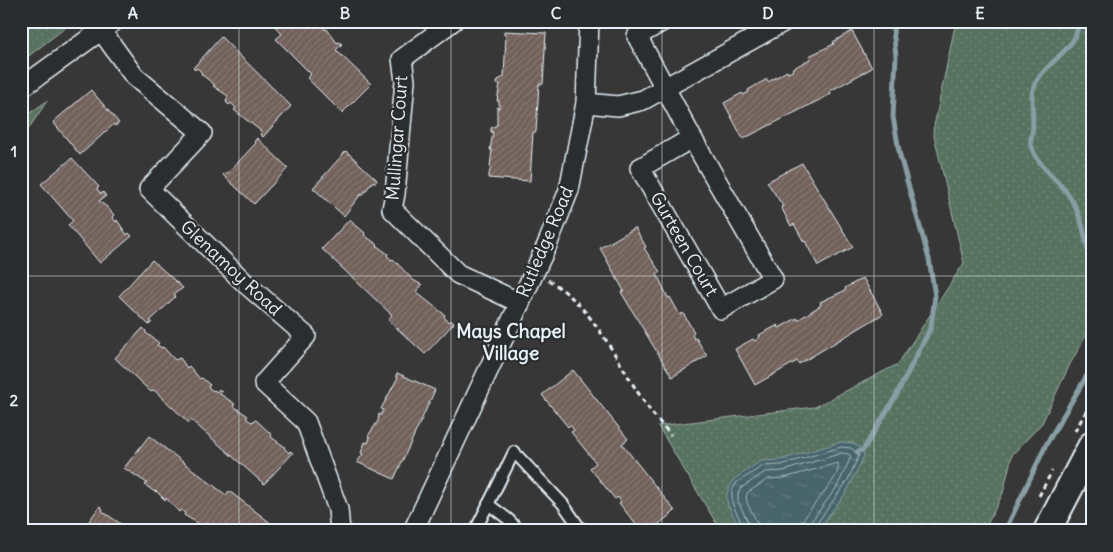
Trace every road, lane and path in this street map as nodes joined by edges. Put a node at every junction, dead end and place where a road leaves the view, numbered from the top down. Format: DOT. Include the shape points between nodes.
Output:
graph roads {
  1 [pos="453,21"];
  2 [pos="589,21"];
  3 [pos="663,21"];
  4 [pos="785,21"];
  5 [pos="108,26"];
  6 [pos="21,88"];
  7 [pos="664,89"];
  8 [pos="586,103"];
  9 [pos="692,138"];
  10 [pos="534,272"];
  11 [pos="520,303"];
  12 [pos="672,435"];
  13 [pos="1092,444"];
  14 [pos="488,504"];
  15 [pos="340,531"];
  16 [pos="413,531"];
  17 [pos="475,531"];
  18 [pos="519,531"];
  19 [pos="582,531"];
  20 [pos="1047,531"];
  1 -- 11 [label="street, Mullingar Court" via="402,59 405,81 392,209 458,274"];
  2 -- 8 [label="street, Rutledge Road"];
  3 -- 7 [label="street, Gurteen Court" via="637,36"];
  4 -- 7 [label="street"];
  5 -- 6 [label="street"];
  5 -- 15 [label="street, Glenamoy Road" via="134,76 202,133 148,189 246,284 306,336 264,383 306,422 338,509"];
  7 -- 8 [label="street" via="631,104"];
  7 -- 9 [label="street, Gurteen Court"];
  8 -- 10 [label="street, Rutledge Road" via="569,190"];
  9 -- 9 [label="street, Gurteen Court" via="640,168 721,309 773,279"];
  10 -- 11 [label="street, Rutledge Road"];
  10 -- 12 [label="path" via="571,295 597,328 648,408"];
  11 -- 16 [label="street, Rutledge Road"];
  13 -- 20 [label="main road"];
  14 -- 17 [label="lane"];
  14 -- 18 [label="lane"];
  14 -- 19 [label="lane" via="514,452 563,504"];
}
